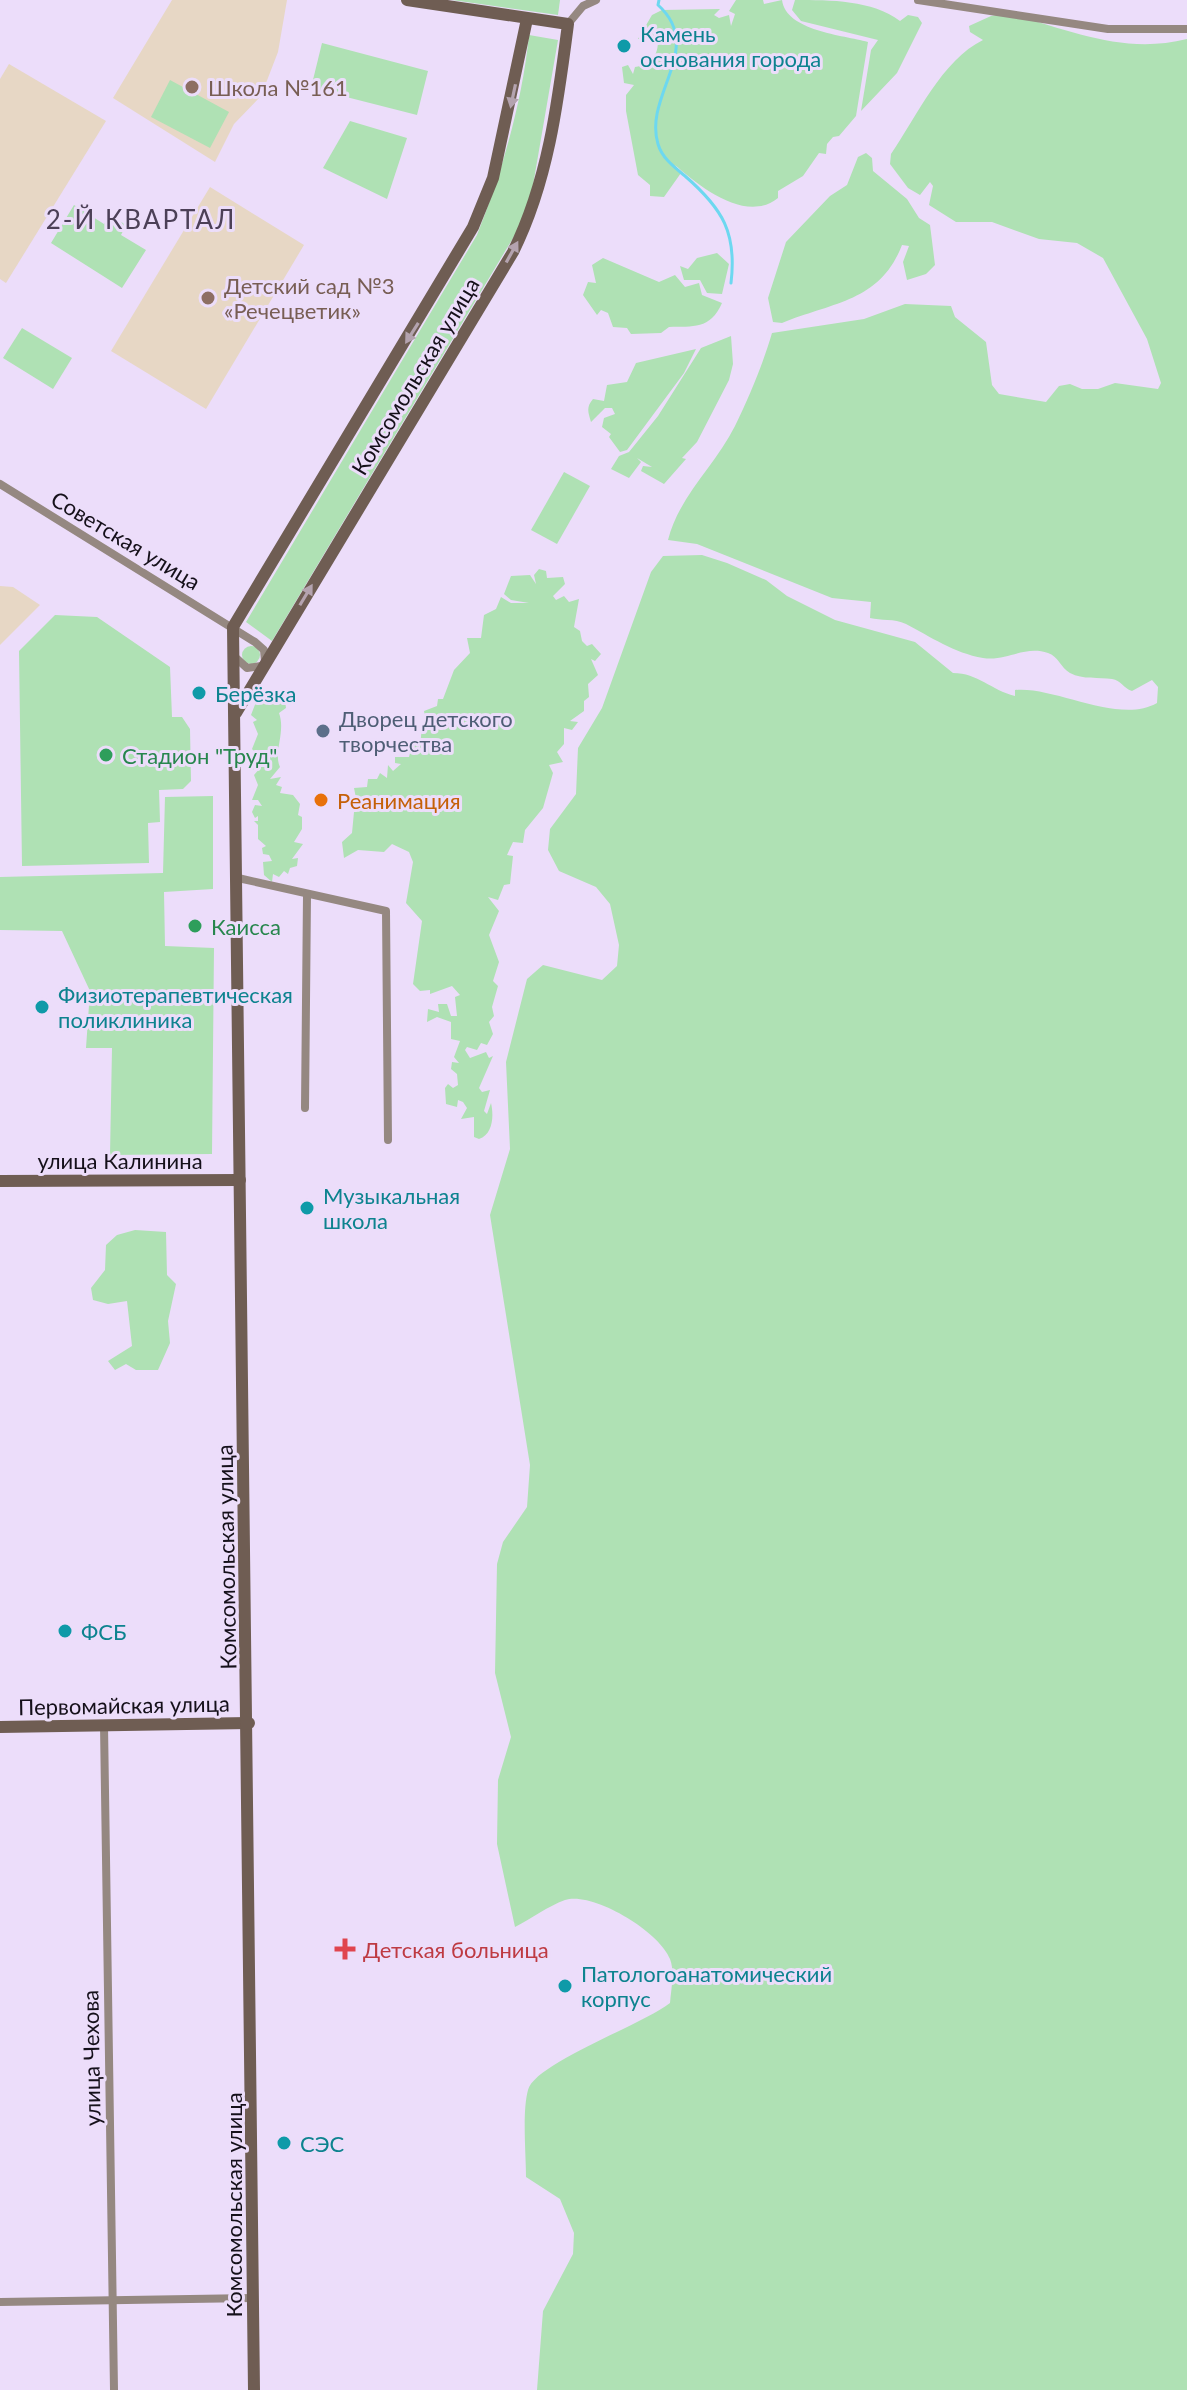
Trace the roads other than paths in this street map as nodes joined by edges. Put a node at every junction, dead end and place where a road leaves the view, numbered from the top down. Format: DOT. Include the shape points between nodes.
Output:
graph roads {
  1 [pos="407,0"];
  2 [pos="596,0"];
  3 [pos="918,0"];
  4 [pos="527,19"];
  5 [pos="568,24"];
  6 [pos="1187,29"];
  7 [pos="0,484"];
  8 [pos="233,627"];
  9 [pos="232,653"];
  10 [pos="263,664"];
  11 [pos="233,723"];
  12 [pos="238,878"];
  13 [pos="307,895"];
  14 [pos="305,1108"];
  15 [pos="388,1140"];
  16 [pos="240,1180"];
  17 [pos="0,1181"];
  18 [pos="249,1723"];
  19 [pos="104,1725"];
  20 [pos="0,1727"];
  21 [pos="253,2298"];
  22 [pos="113,2300"];
  23 [pos="0,2302"];
  24 [pos="114,2390"];
  25 [pos="254,2390"];
  1 -- 4 [label="street"];
  2 -- 5 [label="street"];
  3 -- 6 [label="street" via="1108,29"];
  4 -- 5 [label="street"];
  4 -- 8 [label="street, Комсомольская улица, one-way" via="493,178 473,227"];
  10 -- 5 [label="street, Комсомольская улица, one-way" via="531,215 543,176"];
  7 -- 8 [label="street, Советская улица"];
  8 -- 9 [label="street, Комсомольская улица"];
  8 -- 10 [label="street, Советская улица" via="261,646"];
  9 -- 10 [label="street" via="247,668"];
  9 -- 11 [label="street, Комсомольская улица"];
  10 -- 11 [label="street, Комсомольская улица"];
  11 -- 12 [label="street, Комсомольская улица"];
  12 -- 13 [label="street"];
  12 -- 16 [label="street, Комсомольская улица"];
  13 -- 14 [label="street"];
  13 -- 15 [label="street" via="386,911"];
  16 -- 17 [label="street, улица Калинина"];
  16 -- 18 [label="street, Комсомольская улица"];
  18 -- 19 [label="street, Первомайская улица"];
  18 -- 21 [label="street, Комсомольская улица"];
  19 -- 20 [label="street, Первомайская улица"];
  19 -- 22 [label="street, улица Чехова"];
  21 -- 22 [label="street"];
  21 -- 25 [label="street, Комсомольская улица"];
  22 -- 23 [label="street"];
  22 -- 24 [label="street, улица Чехова"];
}
